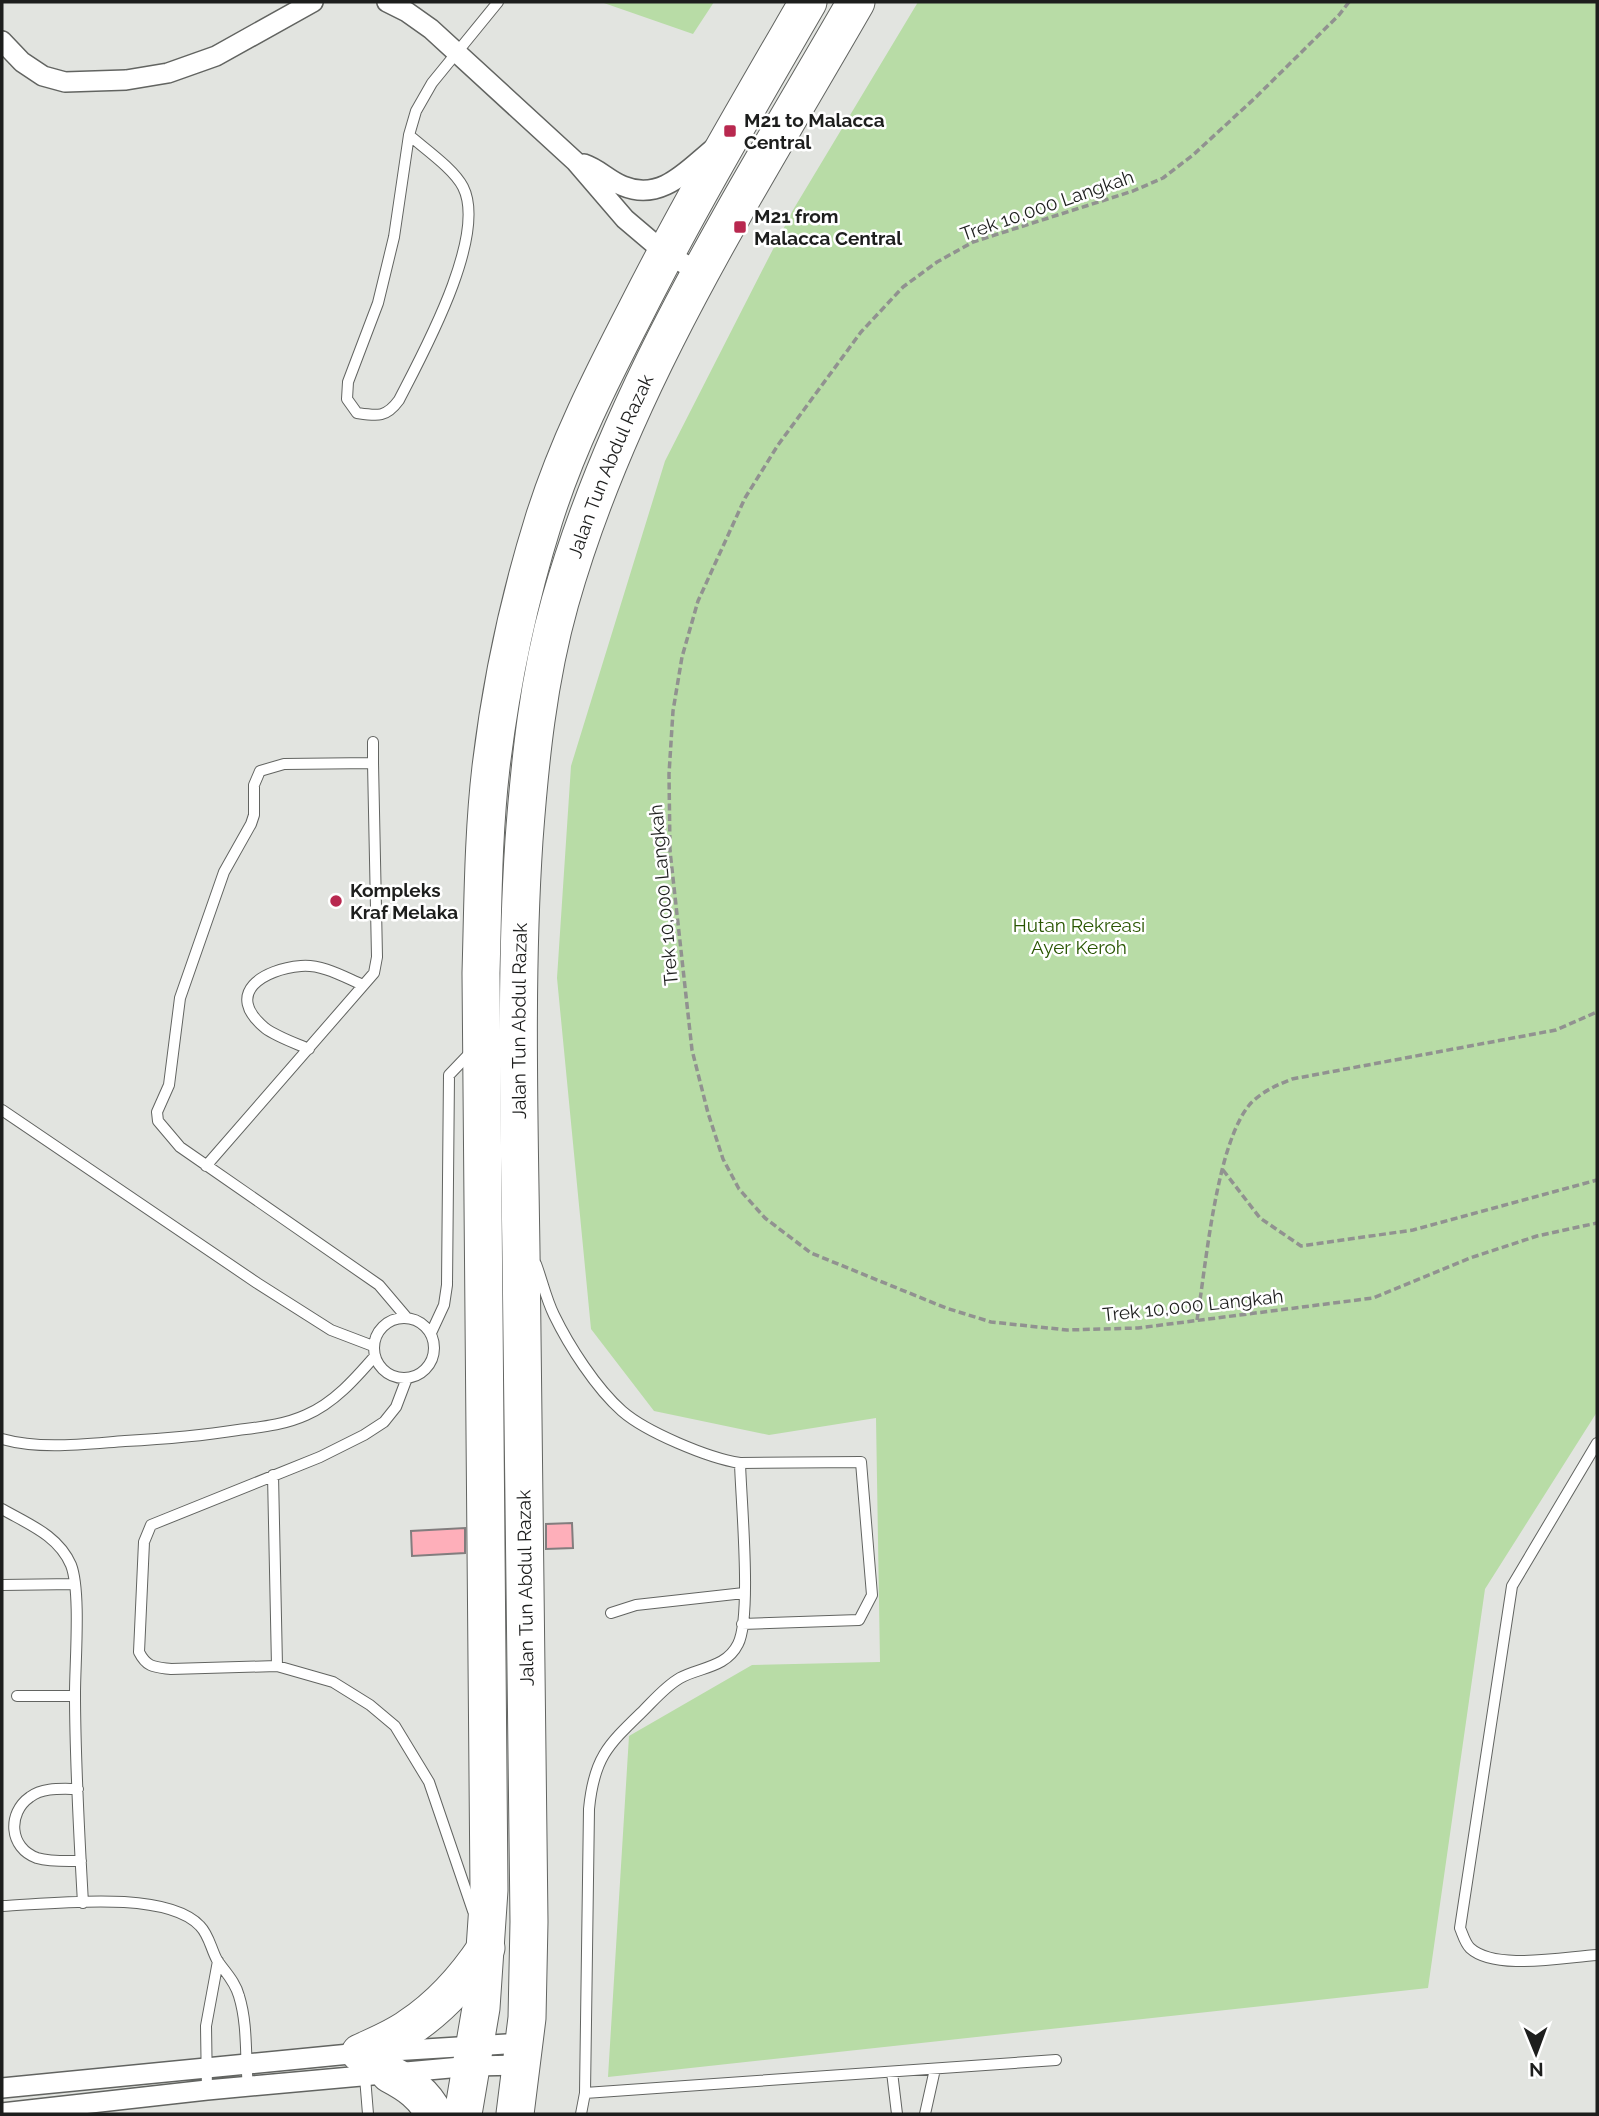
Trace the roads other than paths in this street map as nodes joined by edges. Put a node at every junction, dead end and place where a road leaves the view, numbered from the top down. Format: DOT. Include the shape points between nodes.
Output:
graph roads {
  1 [pos="313,2"];
  2 [pos="387,2"];
  3 [pos="498,2"];
  4 [pos="808,2"];
  5 [pos="856,2"];
  6 [pos="2,41"];
  7 [pos="457,54"];
  8 [pos="731,134"];
  9 [pos="409,135"];
  10 [pos="576,162"];
  11 [pos="665,253"];
  12 [pos="701,273"];
  13 [pos="373,742"];
  14 [pos="373,763"];
  15 [pos="363,985"];
  16 [pos="482,1041"];
  17 [pos="309,1049"];
  18 [pos="2,1110"];
  19 [pos="206,1166"];
  20 [pos="520,1218"];
  21 [pos="407,1318"];
  22 [pos="431,1333"];
  23 [pos="374,1351"];
  24 [pos="407,1378"];
  25 [pos="2,1439"];
  26 [pos="1597,1443"];
  27 [pos="740,1463"];
  28 [pos="274,1475"];
  29 [pos="2,1509"];
  30 [pos="75,1584"];
  31 [pos="2,1585"];
  32 [pos="744,1593"];
  33 [pos="611,1613"];
  34 [pos="743,1624"];
  35 [pos="277,1666"];
  36 [pos="17,1696"];
  37 [pos="75,1696"];
  38 [pos="78,1789"];
  39 [pos="81,1861"];
  40 [pos="83,1903"];
  41 [pos="2,1906"];
  42 [pos="486,1948"];
  43 [pos="1597,1955"];
  44 [pos="218,1961"];
  45 [pos="523,2054"];
  46 [pos="474,2055"];
  47 [pos="1056,2060"];
  48 [pos="246,2064"];
  49 [pos="205,2068"];
  50 [pos="372,2068"];
  51 [pos="935,2069"];
  52 [pos="892,2072"];
  53 [pos="248,2087"];
  54 [pos="2,2088"];
  55 [pos="207,2091"];
  56 [pos="585,2093"];
  57 [pos="2,2113"];
  58 [pos="368,2114"];
  59 [pos="434,2114"];
  60 [pos="463,2114"];
  61 [pos="515,2114"];
  62 [pos="581,2114"];
  63 [pos="897,2114"];
  64 [pos="925,2114"];
  1 -- 6 [label="street" via="216,56 168,73 126,80 85,83 43,76"];
  2 -- 7 [label="street" via="415,17"];
  3 -- 7 [label="lane"];
  4 -- 8 [label="highway, Jalan Tun Abdul Razak"];
  5 -- 12 [label="highway, Jalan Tun Abdul Razak"];
  7 -- 9 [label="lane" via="432,83"];
  7 -- 10 [label="street"];
  8 -- 10 [label="street" via="674,181 651,191 625,187 596,168"];
  8 -- 11 [label="highway, Jalan Tun Abdul Razak"];
  9 -- 9 [label="lane" via="394,237 378,303 348,382 347,399 357,413 376,416 391,411 399,400 438,325 468,224 464,187"];
  10 -- 11 [label="street" via="625,219"];
  11 -- 12 [label="street"];
  11 -- 16 [label="highway, Jalan Tun Abdul Razak" via="567,456 544,520 517,625 490,780"];
  12 -- 20 [label="highway, Jalan Tun Abdul Razak" via="639,392 598,487 559,605 539,701 530,760 520,914"];
  13 -- 14 [label="lane"];
  14 -- 15 [label="lane" via="377,957 374,973"];
  14 -- 19 [label="lane" via="284,764 260,771 254,785 251,824 223,872 180,998 169,1085 157,1112 158,1121 180,1147"];
  15 -- 17 [label="lane"];
  15 -- 17 [label="lane" via="330,971 302,966 255,981 247,999 254,1017 267,1030"];
  16 -- 22 [label="lane" via="449,1075 447,1286"];
  16 -- 42 [label="highway, Jalan Tun Abdul Razak"];
  17 -- 19 [label="lane"];
  18 -- 23 [label="lane" via="331,1331"];
  19 -- 21 [label="lane" via="379,1285"];
  20 -- 27 [label="lane" via="552,1312 594,1378 623,1412 662,1436"];
  20 -- 45 [label="highway, Jalan Tun Abdul Razak" via="529,1922"];
  21 -- 22 [label="lane" via="425,1325"];
  21 -- 23 [label="lane" via="397,1318 381,1328"];
  22 -- 24 [label="lane" via="435,1343 431,1363"];
  23 -- 24 [label="lane" via="387,1373"];
  23 -- 25 [label="lane" via="351,1383 326,1405 274,1426 71,1444 35,1445"];
  24 -- 28 [label="lane" via="396,1407 384,1422 320,1457"];
  26 -- 43 [label="lane" via="1512,1586 1460,1928 1467,1945 1481,1956 1506,1961"];
  27 -- 32 [label="lane"];
  27 -- 34 [label="lane" via="861,1462 872,1595 859,1620"];
  28 -- 35 [label="lane"];
  28 -- 35 [label="lane" via="151,1525 144,1542 139,1651 144,1662 171,1669"];
  29 -- 30 [label="lane" via="47,1534 62,1549"];
  30 -- 31 [label="lane"];
  30 -- 37 [label="lane"];
  32 -- 33 [label="lane" via="636,1605"];
  32 -- 34 [label="lane"];
  34 -- 56 [label="lane" via="739,1643 729,1656 668,1686 614,1739 597,1766 589,1809"];
  35 -- 42 [label="lane" via="333,1682 396,1726 429,1782"];
  36 -- 37 [label="lane"];
  37 -- 38 [label="lane"];
  38 -- 39 [label="lane"];
  38 -- 39 [label="lane" via="50,1789 30,1796 17,1810 12,1828 19,1846 34,1857"];
  39 -- 40 [label="lane"];
  40 -- 41 [label="lane"];
  40 -- 44 [label="lane" via="145,1904 187,1915 202,1927"];
  42 -- 46 [label="highway, Jalan Tun Abdul Razak"];
  42 -- 50 [label="highway" via="454,1988 397,2035"];
  44 -- 48 [label="lane" via="239,1994"];
  44 -- 49 [label="lane" via="206,2026"];
  45 -- 46 [label="street"];
  45 -- 61 [label="highway, Jalan Tun Abdul Razak"];
  46 -- 50 [label="street"];
  46 -- 50 [label="street"];
  46 -- 60 [label="highway, Jalan Tun Abdul Razak"];
  47 -- 51 [label="lane"];
  48 -- 49 [label="street"];
  48 -- 50 [label="street"];
  48 -- 53 [label="lane"];
  49 -- 54 [label="street"];
  49 -- 55 [label="lane"];
  50 -- 53 [label="street"];
  50 -- 58 [label="lane"];
  50 -- 59 [label="highway" via="411,2086"];
  51 -- 52 [label="lane"];
  51 -- 64 [label="lane"];
  52 -- 56 [label="lane"];
  52 -- 63 [label="lane"];
  53 -- 55 [label="street"];
  55 -- 57 [label="street"];
  56 -- 62 [label="lane"];
}
